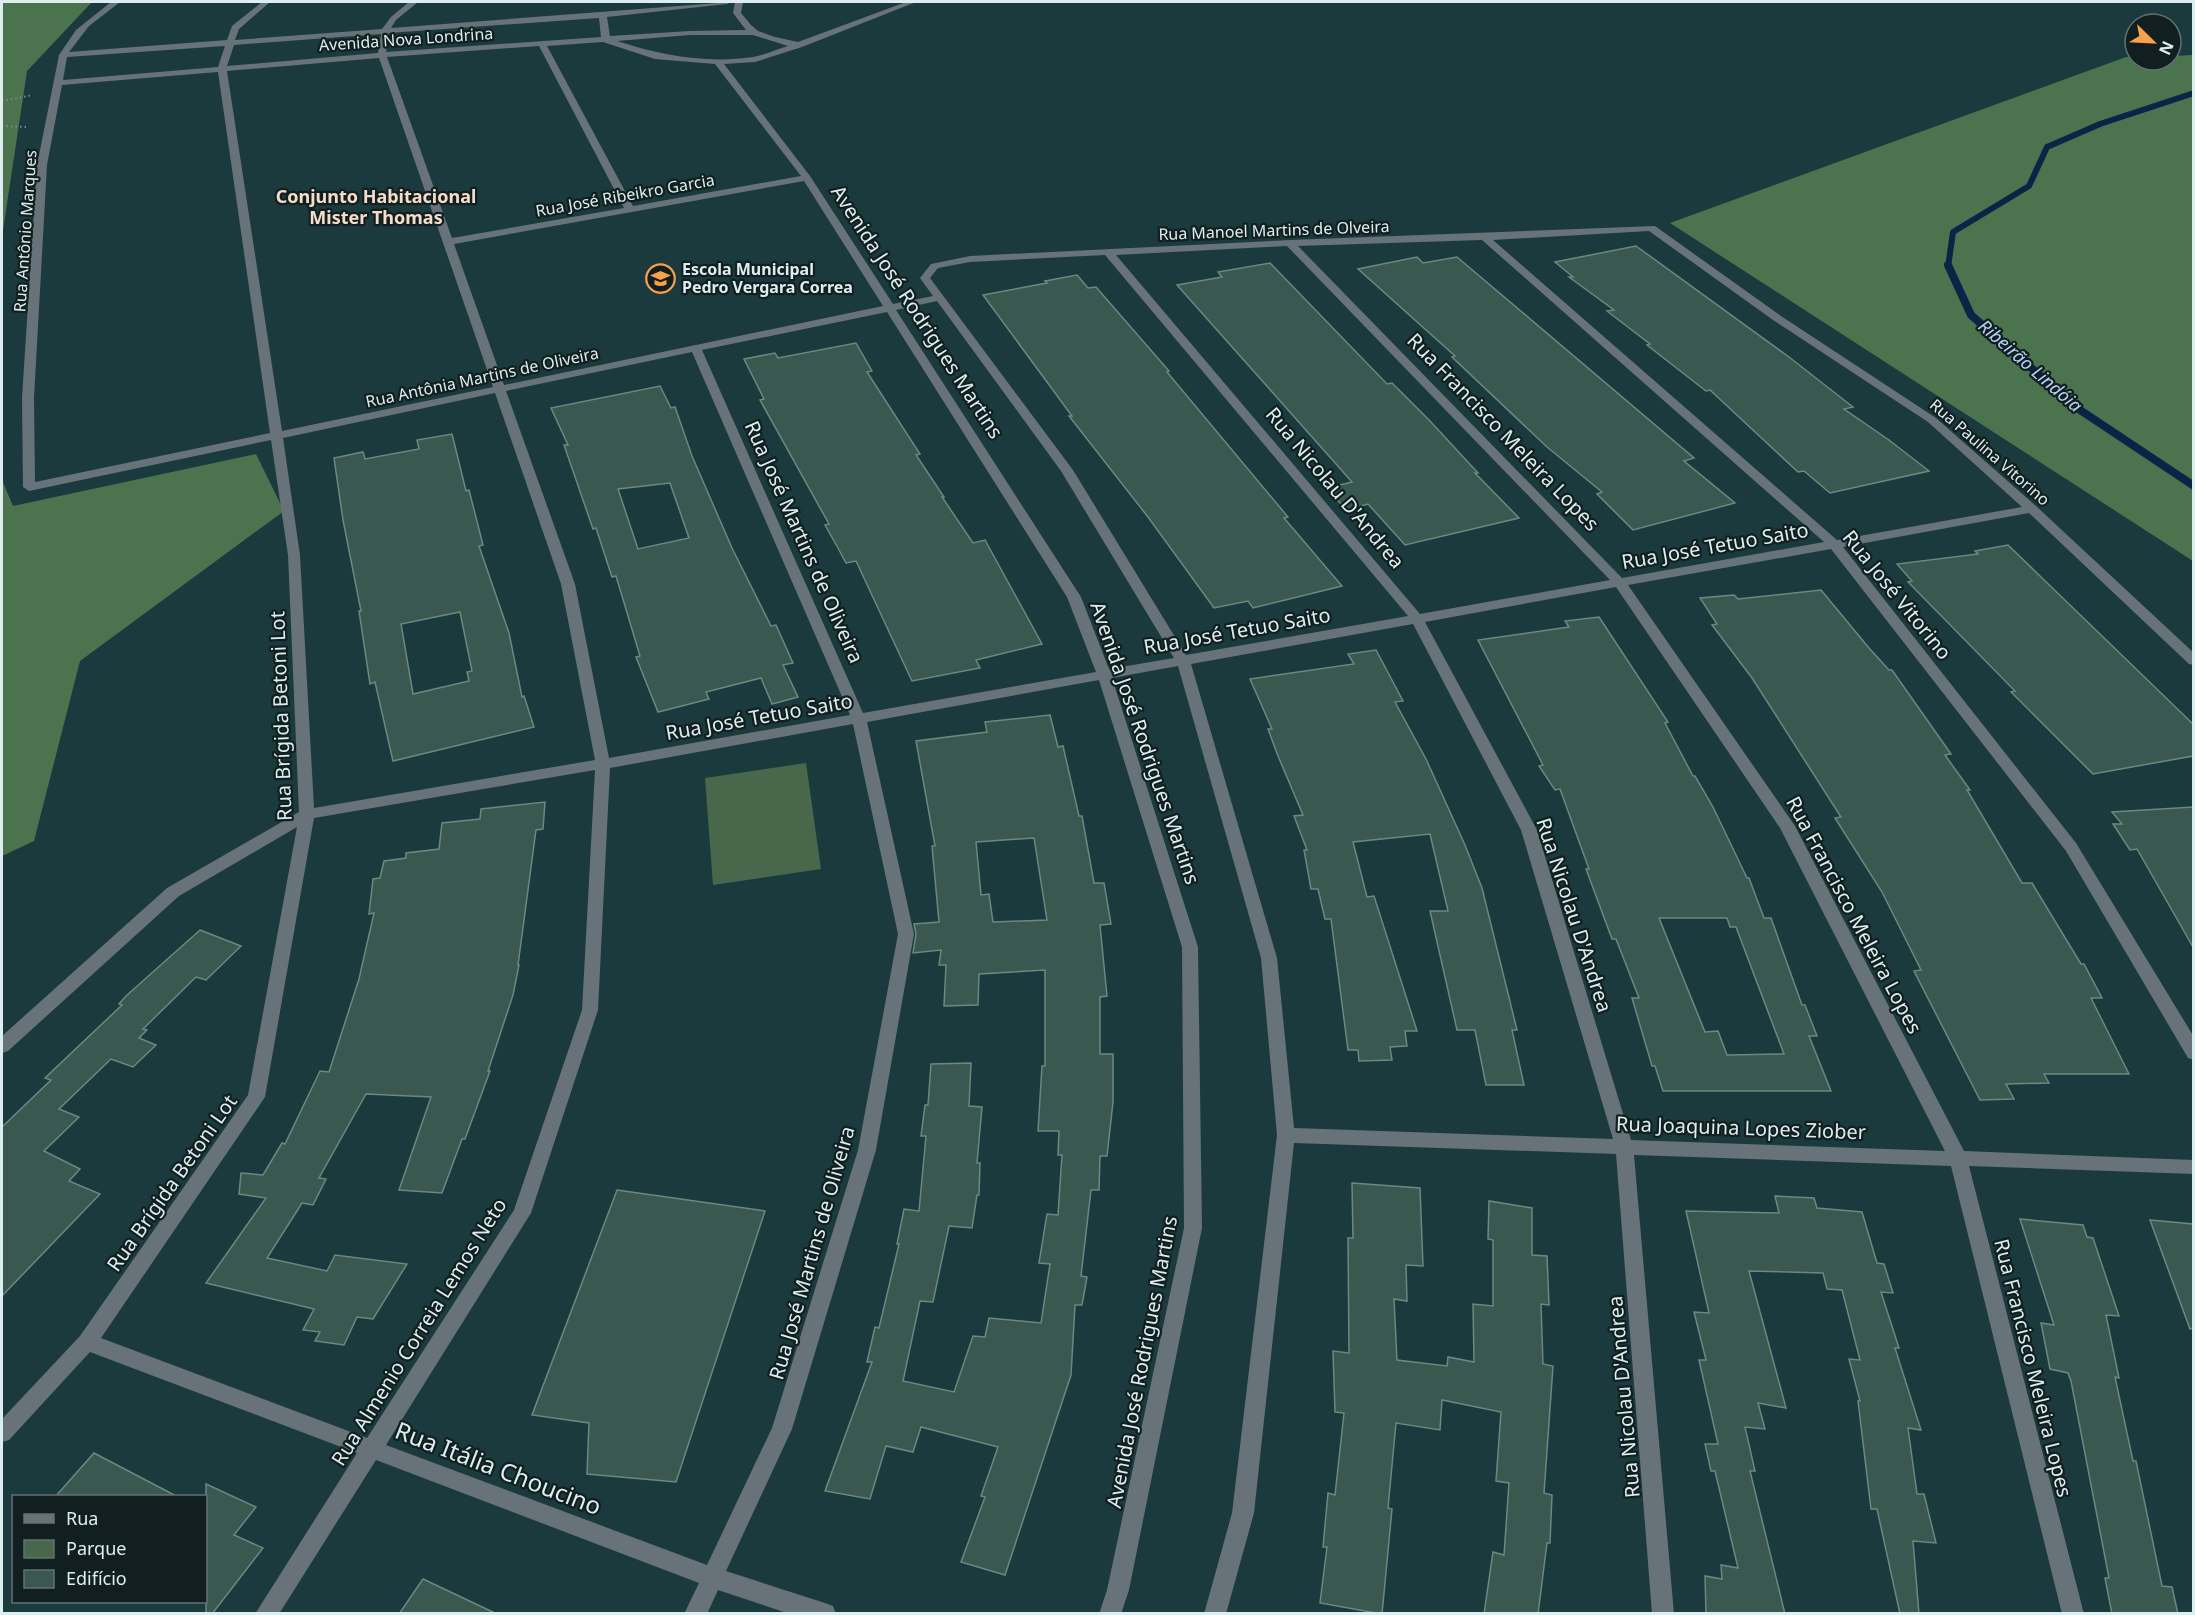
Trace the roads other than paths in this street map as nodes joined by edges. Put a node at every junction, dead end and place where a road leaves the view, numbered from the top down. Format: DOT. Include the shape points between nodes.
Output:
graph roads {
  1 [pos="116,2"];
  2 [pos="266,2"];
  3 [pos="414,2"];
  4 [pos="727,2"];
  5 [pos="739,2"];
  6 [pos="912,2"];
  7 [pos="603,15"];
  8 [pos="383,32"];
  9 [pos="756,32"];
  10 [pos="606,40"];
  11 [pos="229,44"];
  12 [pos="543,45"];
  13 [pos="799,45"];
  14 [pos="63,55"];
  15 [pos="382,55"];
  16 [pos="718,62"];
  17 [pos="222,68"];
  18 [pos="58,87"];
  19 [pos="807,178"];
  20 [pos="630,210"];
  21 [pos="1656,231"];
  22 [pos="1484,237"];
  23 [pos="448,242"];
  24 [pos="1290,243"];
  25 [pos="1108,252"];
  26 [pos="941,297"];
  27 [pos="890,309"];
  28 [pos="696,349"];
  29 [pos="501,390"];
  30 [pos="278,436"];
  31 [pos="29,487"];
  32 [pos="2032,509"];
  33 [pos="1834,544"];
  34 [pos="1620,583"];
  35 [pos="1417,619"];
  36 [pos="1184,661"];
  37 [pos="2193,661"];
  38 [pos="1104,675"];
  39 [pos="859,719"];
  40 [pos="603,764"];
  41 [pos="307,814"];
  42 [pos="2,1047"];
  43 [pos="2193,1053"];
  44 [pos="1286,1135"];
  45 [pos="1623,1147"];
  46 [pos="1958,1158"];
  47 [pos="2193,1167"];
  48 [pos="87,1342"];
  49 [pos="2,1433"];
  50 [pos="372,1448"];
  51 [pos="712,1577"];
  52 [pos="266,1614"];
  53 [pos="695,1614"];
  54 [pos="825,1614"];
  55 [pos="1110,1614"];
  56 [pos="1215,1614"];
  57 [pos="1663,1614"];
  58 [pos="2073,1614"];
  1 -- 14 [label="street, Rua Antônio Marques" via="67,45"];
  2 -- 11 [label="street, Rua Brígida Betoni Lot" via="235,28"];
  3 -- 8 [label="street"];
  4 -- 7 [label="street, Avenida Nova Londrina"];
  5 -- 9 [label="street" via="740,20"];
  6 -- 13 [label="street"];
  7 -- 8 [label="street, Avenida Nova Londrina"];
  7 -- 10 [label="street"];
  8 -- 11 [label="street, Avenida Nova Londrina"];
  8 -- 15 [label="street"];
  9 -- 10 [label="street, Avenida Nova Londrina"];
  9 -- 13 [label="street"];
  10 -- 12 [label="street, Avenida Nova Londrina"];
  10 -- 16 [label="street" via="655,56"];
  11 -- 14 [label="street, Avenida Nova Londrina"];
  11 -- 17 [label="street, Rua Brígida Betoni Lot"];
  12 -- 15 [label="street, Avenida Nova Londrina"];
  12 -- 20 [label="street"];
  13 -- 16 [label="street" via="755,59"];
  14 -- 18 [label="street, Rua Antônio Marques"];
  15 -- 17 [label="street, Avenida Nova Londrina"];
  15 -- 23 [label="street, Rua Almenio Correia Lemos Neto"];
  16 -- 19 [label="street, Avenida José Rodrigues Martins"];
  17 -- 18 [label="street, Avenida Nova Londrina"];
  17 -- 30 [label="street, Rua Brígida Betoni Lot"];
  18 -- 31 [label="street, Rua Antônio Marques" via="42,165 28,398"];
  19 -- 20 [label="street, Rua José Ribeikro Garcia"];
  19 -- 27 [label="street, Avenida José Rodrigues Martins"];
  20 -- 23 [label="street, Rua José Ribeikro Garcia"];
  21 -- 22 [label="street, Rua Manoel Martins de Olveira" via="1646,227"];
  21 -- 32 [label="street, Rua Paulina Vitorino" via="1777,318 1932,420"];
  22 -- 24 [label="street, Rua Manoel Martins de Olveira"];
  22 -- 33 [label="street, Rua José Vitorino"];
  23 -- 29 [label="street, Rua Almenio Correia Lemos Neto"];
  24 -- 25 [label="street, Rua Manoel Martins de Olveira"];
  24 -- 34 [label="street, Rua Francisco Meleira Lopes"];
  25 -- 26 [label="street, Rua Manoel Martins de Olveira" via="970,259 935,266 925,278"];
  25 -- 35 [label="street, Rua Nicolau D'Andrea"];
  26 -- 27 [label="street, Rua Antônia Martins de Oliveira"];
  26 -- 36 [label="street, Avenida José Rodrigues Martins" via="1067,470"];
  27 -- 28 [label="street, Rua Antônia Martins de Oliveira"];
  27 -- 38 [label="street, Avenida José Rodrigues Martins" via="1074,597"];
  28 -- 29 [label="street, Rua Antônia Martins de Oliveira"];
  28 -- 39 [label="street, Rua José Martins de Oliveira"];
  29 -- 30 [label="street, Rua Antônia Martins de Oliveira"];
  29 -- 40 [label="street, Rua Almenio Correia Lemos Neto" via="568,584"];
  30 -- 31 [label="street, Rua Antônia Martins de Oliveira"];
  30 -- 41 [label="street, Rua Brígida Betoni Lot" via="294,555"];
  32 -- 33 [label="street, Rua José Tetuo Saito"];
  32 -- 37 [label="street, Rua Paulina Vitorino"];
  33 -- 34 [label="street, Rua José Tetuo Saito"];
  33 -- 43 [label="street, Rua José Vitorino" via="2071,847"];
  34 -- 35 [label="street, Rua José Tetuo Saito"];
  34 -- 46 [label="street, Rua Francisco Meleira Lopes" via="1787,826"];
  35 -- 36 [label="street, Rua José Tetuo Saito"];
  35 -- 45 [label="street, Rua Nicolau D'Andrea" via="1528,830"];
  36 -- 38 [label="street, Rua José Tetuo Saito"];
  36 -- 44 [label="street, Avenida José Rodrigues Martins" via="1269,958"];
  38 -- 39 [label="street, Rua José Tetuo Saito"];
  38 -- 55 [label="street, Avenida José Rodrigues Martins" via="1190,946 1193,1228"];
  39 -- 40 [label="street, Rua José Tetuo Saito"];
  39 -- 51 [label="street, Rua José Martins de Oliveira" via="906,934 864,1162 782,1429"];
  40 -- 41 [label="street, Rua José Tetuo Saito"];
  40 -- 50 [label="street, Rua Almenio Correia Lemos Neto" via="590,1010 522,1213"];
  41 -- 42 [label="street" via="173,892"];
  41 -- 48 [label="street, Rua Brígida Betoni Lot" via="256,1097"];
  44 -- 45 [label="street, Rua Joaquina Lopes Ziober"];
  44 -- 56 [label="street, Avenida José Rodrigues Martins" via="1244,1513"];
  45 -- 46 [label="street, Rua Joaquina Lopes Ziober"];
  45 -- 57 [label="street, Rua Nicolau D'Andrea"];
  46 -- 47 [label="street, Rua Joaquina Lopes Ziober"];
  46 -- 58 [label="street, Rua Francisco Meleira Lopes"];
  48 -- 49 [label="street, Rua Brígida Betoni Lot"];
  48 -- 50 [label="street, Rua Itália Choucino"];
  50 -- 51 [label="street, Rua Itália Choucino"];
  50 -- 52 [label="street, Rua Almenio Correia Lemos Neto"];
  51 -- 53 [label="street, Rua José Martins de Oliveira"];
  51 -- 54 [label="street, Rua Itália Choucino"];
}
